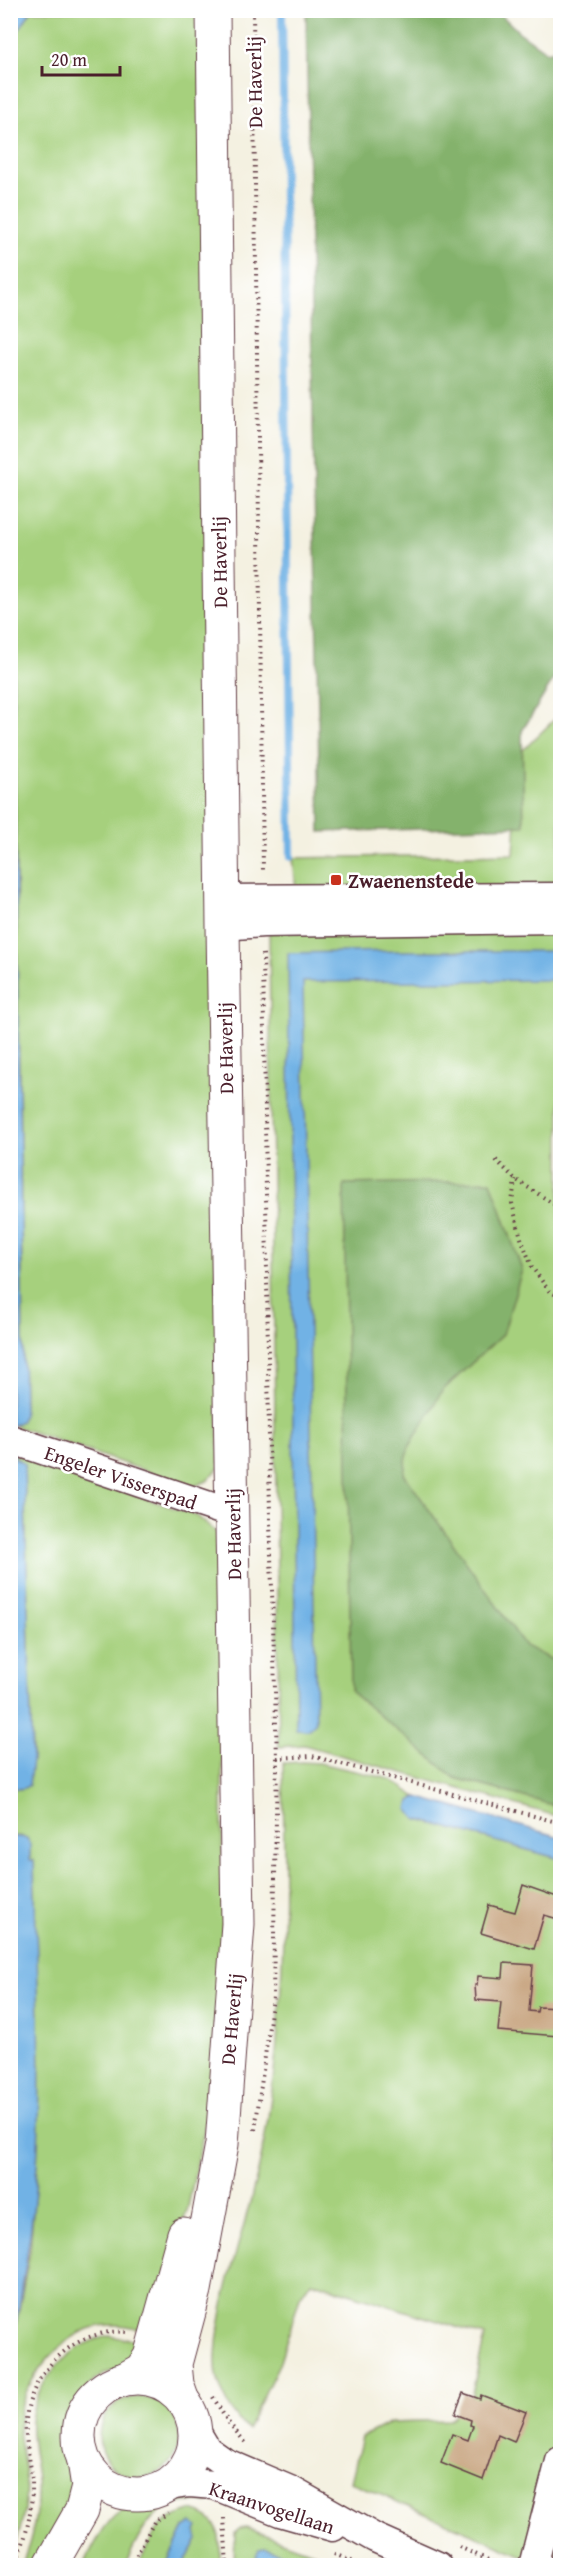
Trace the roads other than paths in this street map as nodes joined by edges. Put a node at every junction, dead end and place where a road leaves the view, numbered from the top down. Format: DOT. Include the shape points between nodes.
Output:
graph roads {
  1 [pos="213,10"];
  2 [pos="561,897"];
  3 [pos="263,910"];
  4 [pos="223,912"];
  5 [pos="561,919"];
  6 [pos="10,1439"];
  7 [pos="233,1514"];
  8 [pos="225,2085"];
  9 [pos="125,2379"];
  10 [pos="189,2415"];
  11 [pos="84,2461"];
  12 [pos="561,2461"];
  13 [pos="159,2497"];
  14 [pos="375,2538"];
  15 [pos="50,2565"];
  16 [pos="73,2565"];
  17 [pos="438,2565"];
  18 [pos="533,2565"];
  1 -- 4 [label="street, De Haverlij"];
  2 -- 3 [label="street"];
  3 -- 4 [label="street"];
  3 -- 5 [label="street"];
  4 -- 7 [label="street, De Haverlij"];
  6 -- 7 [label="street, Engeler Visserspad"];
  7 -- 8 [label="street, De Haverlij" via="238,1924"];
  8 -- 9 [label="street, De Haverlij" via="150,2357 141,2370"];
  8 -- 10 [label="street, De Haverlij" via="222,2144 195,2290 175,2364 177,2384"];
  9 -- 10 [label="street" via="143,2378 163,2384"];
  9 -- 11 [label="street" via="106,2387 86,2410 80,2427"];
  10 -- 13 [label="street" via="195,2445 188,2466"];
  10 -- 14 [label="street, Kraanvogellaan" via="207,2450 224,2462 292,2492"];
  11 -- 13 [label="street" via="92,2473 120,2492"];
  11 -- 15 [label="street" via="88,2487 82,2510"];
  12 -- 18 [label="street"];
  13 -- 14 [label="street, Kraanvogellaan" via="190,2483 214,2485 280,2512"];
  13 -- 16 [label="street" via="120,2502 102,2520"];
  14 -- 17 [label="street, Kraanvogellaan"];
}
